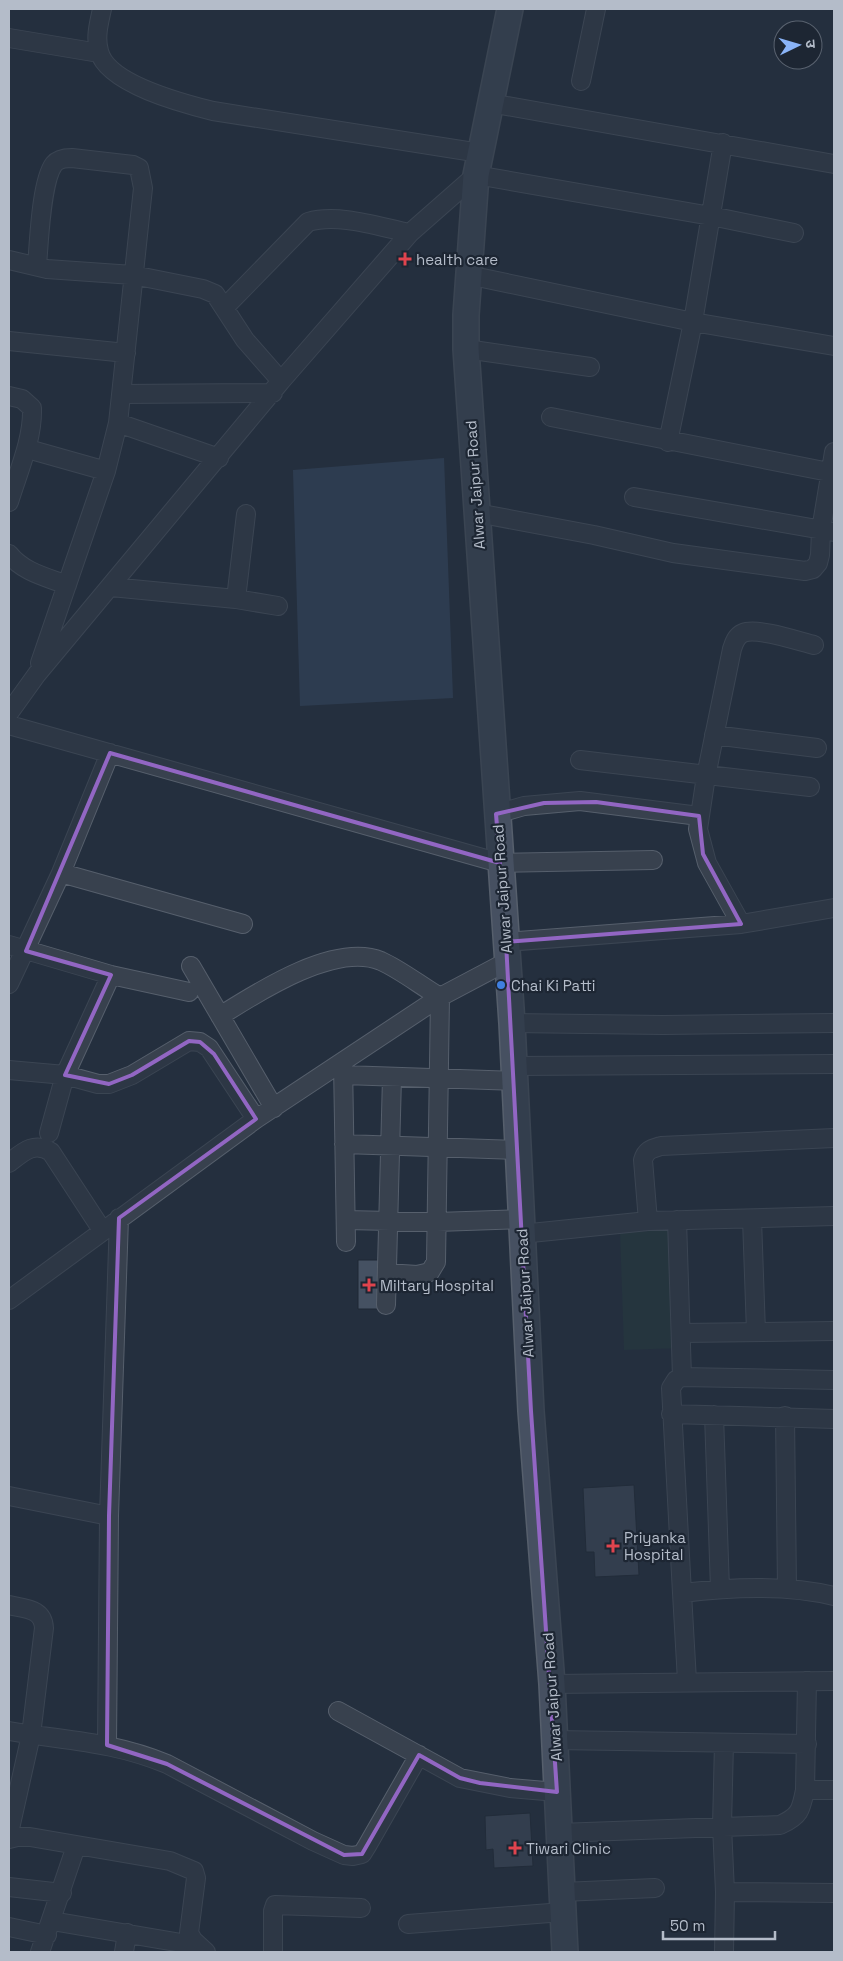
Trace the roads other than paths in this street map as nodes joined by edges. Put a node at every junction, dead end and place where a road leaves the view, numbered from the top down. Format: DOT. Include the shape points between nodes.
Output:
graph roads {
  1 [pos="102,9"];
  2 [pos="510,9"];
  3 [pos="596,9"];
  4 [pos="9,38"];
  5 [pos="99,53"];
  6 [pos="581,80"];
  7 [pos="490,103"];
  8 [pos="723,143"];
  9 [pos="478,164"];
  10 [pos="834,164"];
  11 [pos="711,216"];
  12 [pos="410,233"];
  13 [pos="794,233"];
  14 [pos="9,260"];
  15 [pos="37,266"];
  16 [pos="133,275"];
  17 [pos="468,275"];
  18 [pos="225,306"];
  19 [pos="693,322"];
  20 [pos="9,341"];
  21 [pos="834,346"];
  22 [pos="466,350"];
  23 [pos="126,353"];
  24 [pos="590,367"];
  25 [pos="277,387"];
  26 [pos="122,394"];
  27 [pos="9,396"];
  28 [pos="551,418"];
  29 [pos="118,423"];
  30 [pos="668,442"];
  31 [pos="36,451"];
  32 [pos="834,452"];
  33 [pos="219,458"];
  34 [pos="106,471"];
  35 [pos="833,472"];
  36 [pos="634,498"];
  37 [pos="9,502"];
  38 [pos="477,513"];
  39 [pos="246,514"];
  40 [pos="828,531"];
  41 [pos="9,554"];
  42 [pos="68,585"];
  43 [pos="111,587"];
  44 [pos="236,599"];
  45 [pos="278,606"];
  46 [pos="814,645"];
  47 [pos="37,674"];
  48 [pos="9,713"];
  49 [pos="9,725"];
  50 [pos="714,736"];
  51 [pos="817,748"];
  52 [pos="110,753"];
  53 [pos="580,760"];
  54 [pos="706,776"];
  55 [pos="810,787"];
  56 [pos="496,814"];
  57 [pos="699,816"];
  58 [pos="654,860"];
  59 [pos="500,863"];
  60 [pos="61,873"];
  61 [pos="834,908"];
  62 [pos="243,924"];
  63 [pos="741,924"];
  64 [pos="9,945"];
  65 [pos="26,951"];
  66 [pos="507,952"];
  67 [pos="191,966"];
  68 [pos="111,976"];
  69 [pos="9,984"];
  70 [pos="189,992"];
  71 [pos="440,997"];
  72 [pos="220,1016"];
  73 [pos="512,1023"];
  74 [pos="834,1023"];
  75 [pos="834,1064"];
  76 [pos="344,1069"];
  77 [pos="9,1070"];
  78 [pos="514,1074"];
  79 [pos="65,1075"];
  80 [pos="392,1077"];
  81 [pos="439,1078"];
  82 [pos="274,1108"];
  83 [pos="256,1120"];
  84 [pos="49,1133"];
  85 [pos="834,1138"];
  86 [pos="344,1144"];
  87 [pos="390,1145"];
  88 [pos="439,1147"];
  89 [pos="518,1150"];
  90 [pos="9,1164"];
  91 [pos="834,1216"];
  92 [pos="119,1218"];
  93 [pos="346,1220"];
  94 [pos="677,1220"];
  95 [pos="752,1220"];
  96 [pos="388,1221"];
  97 [pos="648,1221"];
  98 [pos="437,1222"];
  99 [pos="521,1227"];
  100 [pos="102,1230"];
  101 [pos="346,1242"];
  102 [pos="387,1273"];
  103 [pos="9,1300"];
  104 [pos="386,1305"];
  105 [pos="834,1331"];
  106 [pos="756,1332"];
  107 [pos="681,1333"];
  108 [pos="682,1378"];
  109 [pos="834,1380"];
  110 [pos="671,1414"];
  111 [pos="714,1415"];
  112 [pos="785,1416"];
  113 [pos="834,1419"];
  114 [pos="9,1496"];
  115 [pos="109,1516"];
  116 [pos="720,1588"];
  117 [pos="786,1589"];
  118 [pos="682,1593"];
  119 [pos="834,1596"];
  120 [pos="9,1605"];
  121 [pos="687,1681"];
  122 [pos="807,1681"];
  123 [pos="834,1681"];
  124 [pos="552,1684"];
  125 [pos="338,1712"];
  126 [pos="9,1731"];
  127 [pos="31,1735"];
  128 [pos="555,1740"];
  129 [pos="724,1742"];
  130 [pos="807,1744"];
  131 [pos="107,1745"];
  132 [pos="419,1755"];
  133 [pos="805,1790"];
  134 [pos="834,1790"];
  135 [pos="557,1792"];
  136 [pos="13,1794"];
  137 [pos="722,1826"];
  138 [pos="9,1833"];
  139 [pos="558,1833"];
  140 [pos="9,1839"];
  141 [pos="76,1846"];
  142 [pos="9,1888"];
  143 [pos="656,1888"];
  144 [pos="725,1892"];
  145 [pos="62,1893"];
  146 [pos="834,1893"];
  147 [pos="562,1902"];
  148 [pos="362,1908"];
  149 [pos="408,1924"];
  150 [pos="9,1927"];
  151 [pos="49,1928"];
  152 [pos="127,1933"];
  153 [pos="202,1949"];
  154 [pos="40,1952"];
  155 [pos="124,1952"];
  156 [pos="273,1952"];
  157 [pos="565,1952"];
  158 [pos="724,1952"];
  1 -- 5 [label="street" via="97,37"];
  2 -- 7 [label="main road, Alwar Jaipur Road"];
  3 -- 6 [label="street"];
  4 -- 5 [label="street"];
  5 -- 9 [label="street" via="120,76 185,104 326,130"];
  7 -- 8 [label="street"];
  7 -- 9 [label="main road, Alwar Jaipur Road"];
  8 -- 10 [label="street"];
  8 -- 11 [label="street"];
  9 -- 11 [label="street"];
  9 -- 12 [label="street"];
  9 -- 17 [label="main road, Alwar Jaipur Road"];
  11 -- 13 [label="street"];
  11 -- 19 [label="street"];
  12 -- 18 [label="street" via="343,221 317,219 308,222"];
  12 -- 25 [label="street"];
  14 -- 15 [label="street"];
  15 -- 16 [label="street"];
  15 -- 16 [label="street" via="50,173 54,163 62,158 72,158 139,168 143,188"];
  16 -- 18 [label="street" via="203,289 215,294"];
  16 -- 23 [label="street"];
  17 -- 19 [label="street"];
  17 -- 22 [label="main road, Alwar Jaipur Road"];
  18 -- 25 [label="street"];
  19 -- 21 [label="street"];
  19 -- 30 [label="street"];
  20 -- 23 [label="street"];
  22 -- 24 [label="street"];
  22 -- 38 [label="main road, Alwar Jaipur Road"];
  23 -- 26 [label="street"];
  25 -- 26 [label="street"];
  25 -- 33 [label="street"];
  26 -- 29 [label="street"];
  27 -- 37 [label="street" via="22,399 32,408 28,442"];
  28 -- 30 [label="street"];
  29 -- 33 [label="street"];
  29 -- 34 [label="street"];
  30 -- 35 [label="street"];
  31 -- 34 [label="street"];
  32 -- 35 [label="street"];
  33 -- 43 [label="street"];
  34 -- 42 [label="street"];
  35 -- 40 [label="street"];
  36 -- 40 [label="street"];
  38 -- 40 [label="street" via="673,553 796,571 813,569 818,563"];
  38 -- 56 [label="main road, Alwar Jaipur Road"];
  39 -- 44 [label="street"];
  41 -- 42 [label="street" via="28,570"];
  42 -- 47 [label="street"];
  43 -- 44 [label="street"];
  43 -- 47 [label="street"];
  44 -- 45 [label="street"];
  46 -- 50 [label="street" via="754,632 743,633 736,638"];
  47 -- 48 [label="street"];
  49 -- 52 [label="street"];
  50 -- 51 [label="street"];
  50 -- 54 [label="street"];
  52 -- 59 [label="street"];
  52 -- 60 [label="street"];
  53 -- 54 [label="street"];
  54 -- 55 [label="street"];
  54 -- 57 [label="street"];
  56 -- 57 [label="street" via="524,806 580,801"];
  56 -- 59 [label="main road, Alwar Jaipur Road"];
  57 -- 63 [label="street" via="703,854"];
  58 -- 59 [label="street"];
  59 -- 66 [label="main road, Alwar Jaipur Road"];
  60 -- 62 [label="street"];
  60 -- 65 [label="street"];
  61 -- 63 [label="street"];
  63 -- 66 [label="street"];
  64 -- 65 [label="street"];
  65 -- 68 [label="street"];
  65 -- 69 [label="street"];
  66 -- 71 [label="street"];
  66 -- 73 [label="main road, Alwar Jaipur Road"];
  67 -- 72 [label="street"];
  68 -- 70 [label="street"];
  68 -- 79 [label="street"];
  71 -- 72 [label="street" via="381,961 359,957 323,963 286,977"];
  71 -- 76 [label="street"];
  71 -- 81 [label="street"];
  72 -- 82 [label="street"];
  73 -- 74 [label="street"];
  73 -- 78 [label="main road, Alwar Jaipur Road"];
  75 -- 78 [label="street"];
  76 -- 80 [label="street"];
  76 -- 82 [label="street"];
  76 -- 86 [label="street"];
  77 -- 79 [label="street"];
  78 -- 81 [label="street"];
  78 -- 89 [label="main road, Alwar Jaipur Road"];
  79 -- 83 [label="street" via="109,1084 132,1075 189,1041 200,1042 214,1054"];
  79 -- 84 [label="street"];
  80 -- 81 [label="street"];
  80 -- 87 [label="street"];
  81 -- 88 [label="street"];
  82 -- 83 [label="street"];
  83 -- 92 [label="street"];
  85 -- 97 [label="street" via="650,1149 643,1160"];
  86 -- 87 [label="street"];
  86 -- 93 [label="street"];
  87 -- 88 [label="street"];
  87 -- 96 [label="street"];
  88 -- 89 [label="street"];
  88 -- 98 [label="street"];
  89 -- 99 [label="main road, Alwar Jaipur Road"];
  90 -- 100 [label="street" via="34,1147 43,1147 51,1152"];
  91 -- 95 [label="street"];
  92 -- 100 [label="street"];
  92 -- 115 [label="street"];
  93 -- 96 [label="street"];
  93 -- 101 [label="street"];
  94 -- 95 [label="street"];
  94 -- 97 [label="street"];
  94 -- 107 [label="street"];
  95 -- 106 [label="street"];
  96 -- 98 [label="street"];
  96 -- 102 [label="street"];
  97 -- 99 [label="street"];
  98 -- 99 [label="street"];
  98 -- 102 [label="street" via="436,1262 430,1272 417,1275"];
  99 -- 124 [label="main road, Alwar Jaipur Road"];
  100 -- 103 [label="street"];
  102 -- 104 [label="street"];
  105 -- 106 [label="street"];
  106 -- 107 [label="street"];
  107 -- 108 [label="street"];
  108 -- 109 [label="street"];
  108 -- 110 [label="street" via="676,1380 671,1388"];
  110 -- 111 [label="street"];
  110 -- 118 [label="street"];
  111 -- 112 [label="street"];
  111 -- 116 [label="street"];
  112 -- 113 [label="street"];
  112 -- 117 [label="street"];
  114 -- 115 [label="street"];
  115 -- 131 [label="street"];
  116 -- 117 [label="street"];
  116 -- 118 [label="street"];
  117 -- 119 [label="street"];
  118 -- 121 [label="street"];
  120 -- 127 [label="street" via="38,1613 44,1620"];
  121 -- 122 [label="street"];
  121 -- 124 [label="street"];
  122 -- 123 [label="street"];
  122 -- 130 [label="street"];
  124 -- 128 [label="main road, Alwar Jaipur Road"];
  125 -- 132 [label="street"];
  126 -- 127 [label="street"];
  127 -- 131 [label="street"];
  127 -- 136 [label="street"];
  128 -- 129 [label="street"];
  128 -- 135 [label="main road, Alwar Jaipur Road"];
  129 -- 130 [label="street"];
  129 -- 137 [label="street"];
  130 -- 133 [label="street"];
  131 -- 132 [label="street" via="167,1764 313,1841 354,1856 362,1854"];
  132 -- 135 [label="street" via="460,1778"];
  133 -- 134 [label="street"];
  133 -- 137 [label="street" via="802,1806 795,1818 780,1825"];
  135 -- 139 [label="main road, Alwar Jaipur Road"];
  136 -- 138 [label="street"];
  137 -- 139 [label="street"];
  137 -- 144 [label="street"];
  139 -- 147 [label="main road, Alwar Jaipur Road"];
  140 -- 141 [label="street" via="30,1837"];
  141 -- 145 [label="street"];
  141 -- 153 [label="street" via="170,1861 194,1871 196,1885 189,1933"];
  142 -- 145 [label="street"];
  143 -- 147 [label="street"];
  144 -- 146 [label="street"];
  144 -- 158 [label="street"];
  145 -- 151 [label="street"];
  147 -- 149 [label="street"];
  147 -- 157 [label="main road, Alwar Jaipur Road"];
  148 -- 156 [label="street" via="275,1905"];
  150 -- 151 [label="street"];
  151 -- 152 [label="street"];
  151 -- 154 [label="street"];
  152 -- 153 [label="street"];
  152 -- 155 [label="street"];
}
